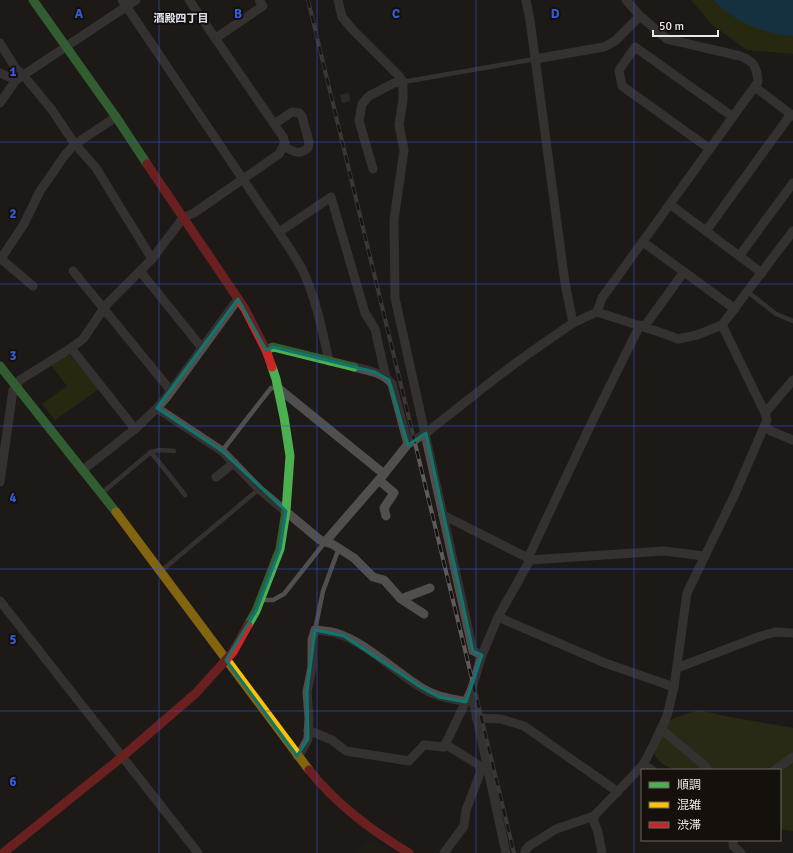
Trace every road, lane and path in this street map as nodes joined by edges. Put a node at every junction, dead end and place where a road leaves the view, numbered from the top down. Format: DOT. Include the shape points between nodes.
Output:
graph roads {
  1 [pos="33,0"];
  2 [pos="136,0"];
  3 [pos="189,0"];
  4 [pos="259,0"];
  5 [pos="338,0"];
  6 [pos="526,0"];
  7 [pos="626,0"];
  8 [pos="124,3"];
  9 [pos="640,16"];
  10 [pos="216,38"];
  11 [pos="0,43"];
  12 [pos="66,47"];
  13 [pos="535,59"];
  14 [pos="0,73"];
  15 [pos="20,78"];
  16 [pos="403,82"];
  17 [pos="755,88"];
  18 [pos="0,103"];
  19 [pos="792,115"];
  20 [pos="116,117"];
  21 [pos="733,117"];
  22 [pos="274,124"];
  23 [pos="75,144"];
  24 [pos="283,146"];
  25 [pos="710,149"];
  26 [pos="373,169"];
  27 [pos="243,179"];
  28 [pos="793,183"];
  29 [pos="671,205"];
  30 [pos="183,218"];
  31 [pos="706,231"];
  32 [pos="793,231"];
  33 [pos="279,232"];
  34 [pos="643,242"];
  35 [pos="740,255"];
  36 [pos="0,259"];
  37 [pos="152,259"];
  38 [pos="73,271"];
  39 [pos="140,271"];
  40 [pos="684,272"];
  41 [pos="762,273"];
  42 [pos="33,286"];
  43 [pos="748,292"];
  44 [pos="238,299"];
  45 [pos="104,308"];
  46 [pos="735,309"];
  47 [pos="598,312"];
  48 [pos="793,320"];
  49 [pos="573,323"];
  50 [pos="722,325"];
  51 [pos="642,326"];
  52 [pos="71,348"];
  53 [pos="202,348"];
  54 [pos="266,350"];
  55 [pos="329,361"];
  56 [pos="0,366"];
  57 [pos="386,378"];
  58 [pos="793,380"];
  59 [pos="16,386"];
  60 [pos="278,388"];
  61 [pos="171,392"];
  62 [pos="157,408"];
  63 [pos="765,413"];
  64 [pos="765,426"];
  65 [pos="135,429"];
  66 [pos="426,433"];
  67 [pos="793,440"];
  68 [pos="408,444"];
  69 [pos="174,451"];
  70 [pos="222,451"];
  71 [pos="151,452"];
  72 [pos="234,463"];
  73 [pos="83,470"];
  74 [pos="216,477"];
  75 [pos="382,477"];
  76 [pos="0,482"];
  77 [pos="259,488"];
  78 [pos="101,493"];
  79 [pos="185,495"];
  80 [pos="286,511"];
  81 [pos="442,515"];
  82 [pos="386,516"];
  83 [pos="325,542"];
  84 [pos="339,548"];
  85 [pos="704,556"];
  86 [pos="529,559"];
  87 [pos="160,572"];
  88 [pos="430,588"];
  89 [pos="401,599"];
  90 [pos="261,600"];
  91 [pos="0,601"];
  92 [pos="424,614"];
  93 [pos="498,617"];
  94 [pos="315,630"];
  95 [pos="793,633"];
  96 [pos="482,655"];
  97 [pos="226,660"];
  98 [pos="677,668"];
  99 [pos="674,687"];
  100 [pos="471,691"];
  101 [pos="466,702"];
  102 [pos="476,718"];
  103 [pos="661,729"];
  104 [pos="308,730"];
  105 [pos="445,744"];
  106 [pos="297,756"];
  107 [pos="122,757"];
  108 [pos="793,757"];
  109 [pos="643,765"];
  110 [pos="484,768"];
  111 [pos="650,769"];
  112 [pos="707,769"];
  113 [pos="776,769"];
  114 [pos="618,792"];
  115 [pos="594,816"];
  116 [pos="733,841"];
  117 [pos="4,851"];
  118 [pos="198,853"];
  119 [pos="408,853"];
  120 [pos="444,853"];
  121 [pos="506,853"];
  122 [pos="525,853"];
  123 [pos="602,853"];
  124 [pos="741,853"];
  1 -- 12 [label="street"];
  2 -- 8 [label="street"];
  3 -- 10 [label="street"];
  4 -- 10 [label="street" via="263,6"];
  5 -- 16 [label="street" via="342,17 352,30"];
  6 -- 13 [label="street"];
  7 -- 9 [label="street"];
  8 -- 12 [label="street"];
  8 -- 27 [label="street"];
  9 -- 13 [label="street" via="615,41 604,47"];
  9 -- 17 [label="street" via="667,39 748,59 755,65 758,75"];
  10 -- 22 [label="street"];
  11 -- 15 [label="street"];
  12 -- 15 [label="street"];
  12 -- 20 [label="street"];
  13 -- 16 [label="lane"];
  13 -- 49 [label="street"];
  14 -- 15 [label="street"];
  15 -- 18 [label="street"];
  15 -- 23 [label="street" via="52,110"];
  16 -- 26 [label="street" via="394,83 369,96 362,104 359,121"];
  16 -- 66 [label="street" via="399,125 404,150 394,220 395,298"];
  17 -- 19 [label="street"];
  17 -- 21 [label="street"];
  19 -- 31 [label="street"];
  20 -- 23 [label="street"];
  20 -- 30 [label="street"];
  21 -- 25 [label="street"];
  21 -- 25 [label="street" via="635,47 619,70 622,86"];
  22 -- 24 [label="street" via="283,138"];
  22 -- 24 [label="street" via="292,112 302,116 309,142 308,148 295,153"];
  23 -- 36 [label="street" via="40,191 24,224"];
  23 -- 37 [label="street" via="96,168"];
  24 -- 27 [label="street" via="279,154"];
  25 -- 29 [label="street"];
  27 -- 30 [label="street"];
  27 -- 33 [label="street"];
  28 -- 35 [label="street"];
  29 -- 31 [label="street"];
  29 -- 34 [label="street"];
  30 -- 37 [label="street"];
  30 -- 44 [label="street"];
  31 -- 35 [label="street"];
  32 -- 41 [label="street"];
  33 -- 55 [label="street" via="302,270 313,296"];
  33 -- 57 [label="street" via="331,197 365,313 375,328"];
  34 -- 40 [label="street"];
  34 -- 47 [label="street" via="602,298"];
  35 -- 41 [label="street"];
  36 -- 42 [label="street"];
  37 -- 39 [label="street"];
  38 -- 45 [label="street"];
  39 -- 45 [label="street"];
  39 -- 53 [label="street"];
  40 -- 46 [label="street"];
  40 -- 51 [label="street"];
  41 -- 43 [label="street"];
  43 -- 46 [label="street"];
  43 -- 48 [label="lane" via="776,314"];
  44 -- 53 [label="street"];
  44 -- 54 [label="street"];
  45 -- 52 [label="street" via="83,339"];
  45 -- 61 [label="street"];
  46 -- 50 [label="street"];
  47 -- 49 [label="street"];
  47 -- 51 [label="street"];
  49 -- 66 [label="street" via="497,377"];
  50 -- 51 [label="street" via="678,340"];
  50 -- 63 [label="street"];
  51 -- 86 [label="street" via="591,424"];
  52 -- 59 [label="street" via="20,380"];
  52 -- 65 [label="street"];
  53 -- 61 [label="street"];
  54 -- 55 [label="street" via="273,347"];
  54 -- 60 [label="street"];
  55 -- 57 [label="street" via="375,372"];
  56 -- 59 [label="street"];
  57 -- 68 [label="street" via="392,384"];
  58 -- 63 [label="street"];
  59 -- 73 [label="street"];
  59 -- 76 [label="street" via="13,390"];
  60 -- 70 [label="lane" via="271,388"];
  60 -- 75 [label="street"];
  60 -- 80 [label="street" via="290,456"];
  61 -- 62 [label="street"];
  62 -- 65 [label="street"];
  62 -- 70 [label="street"];
  63 -- 64 [label="street"];
  64 -- 67 [label="street"];
  64 -- 85 [label="street"];
  65 -- 73 [label="street"];
  66 -- 68 [label="street"];
  66 -- 81 [label="street"];
  68 -- 75 [label="street"];
  69 -- 71 [label="lane"];
  70 -- 72 [label="street"];
  71 -- 78 [label="lane"];
  71 -- 79 [label="lane"];
  72 -- 74 [label="street"];
  72 -- 77 [label="street"];
  73 -- 78 [label="street"];
  75 -- 82 [label="street" via="394,493 384,508"];
  75 -- 83 [label="street"];
  77 -- 80 [label="street"];
  77 -- 87 [label="lane"];
  78 -- 87 [label="street"];
  80 -- 83 [label="street"];
  80 -- 90 [label="street" via="280,549"];
  81 -- 86 [label="street"];
  81 -- 96 [label="street" via="473,651"];
  83 -- 84 [label="street"];
  83 -- 90 [label="lane" via="284,594 273,600"];
  84 -- 89 [label="street" via="374,577 384,580"];
  84 -- 94 [label="lane" via="323,591"];
  85 -- 86 [label="street" via="664,551"];
  85 -- 98 [label="street" via="687,593"];
  86 -- 93 [label="street"];
  87 -- 97 [label="street"];
  88 -- 89 [label="street"];
  89 -- 92 [label="street"];
  90 -- 97 [label="street" via="233,652"];
  91 -- 107 [label="street"];
  93 -- 96 [label="street"];
  93 -- 99 [label="street" via="606,663"];
  94 -- 101 [label="street" via="344,636 439,697"];
  94 -- 104 [label="street" via="307,692"];
  95 -- 98 [label="street" via="776,632 758,637"];
  96 -- 100 [label="street"];
  97 -- 106 [label="street"];
  97 -- 107 [label="street" via="196,693"];
  98 -- 99 [label="street"];
  99 -- 103 [label="street"];
  100 -- 101 [label="street"];
  100 -- 102 [label="street"];
  101 -- 105 [label="street"];
  102 -- 110 [label="street"];
  102 -- 114 [label="street" via="501,719 524,726"];
  103 -- 109 [label="street"];
  103 -- 112 [label="street"];
  104 -- 105 [label="street" via="332,740 346,751 409,761 424,745 444,747"];
  104 -- 106 [label="street" via="308,740"];
  105 -- 110 [label="street"];
  106 -- 119 [label="street" via="325,789 350,812"];
  107 -- 117 [label="street"];
  107 -- 118 [label="street"];
  108 -- 113 [label="street"];
  109 -- 111 [label="street"];
  109 -- 114 [label="street"];
  110 -- 120 [label="street" via="466,810 464,826"];
  110 -- 121 [label="street"];
  114 -- 115 [label="street"];
  115 -- 122 [label="street" via="556,829 529,846"];
  115 -- 123 [label="street"];
  116 -- 124 [label="street" via="733,846"];
}
